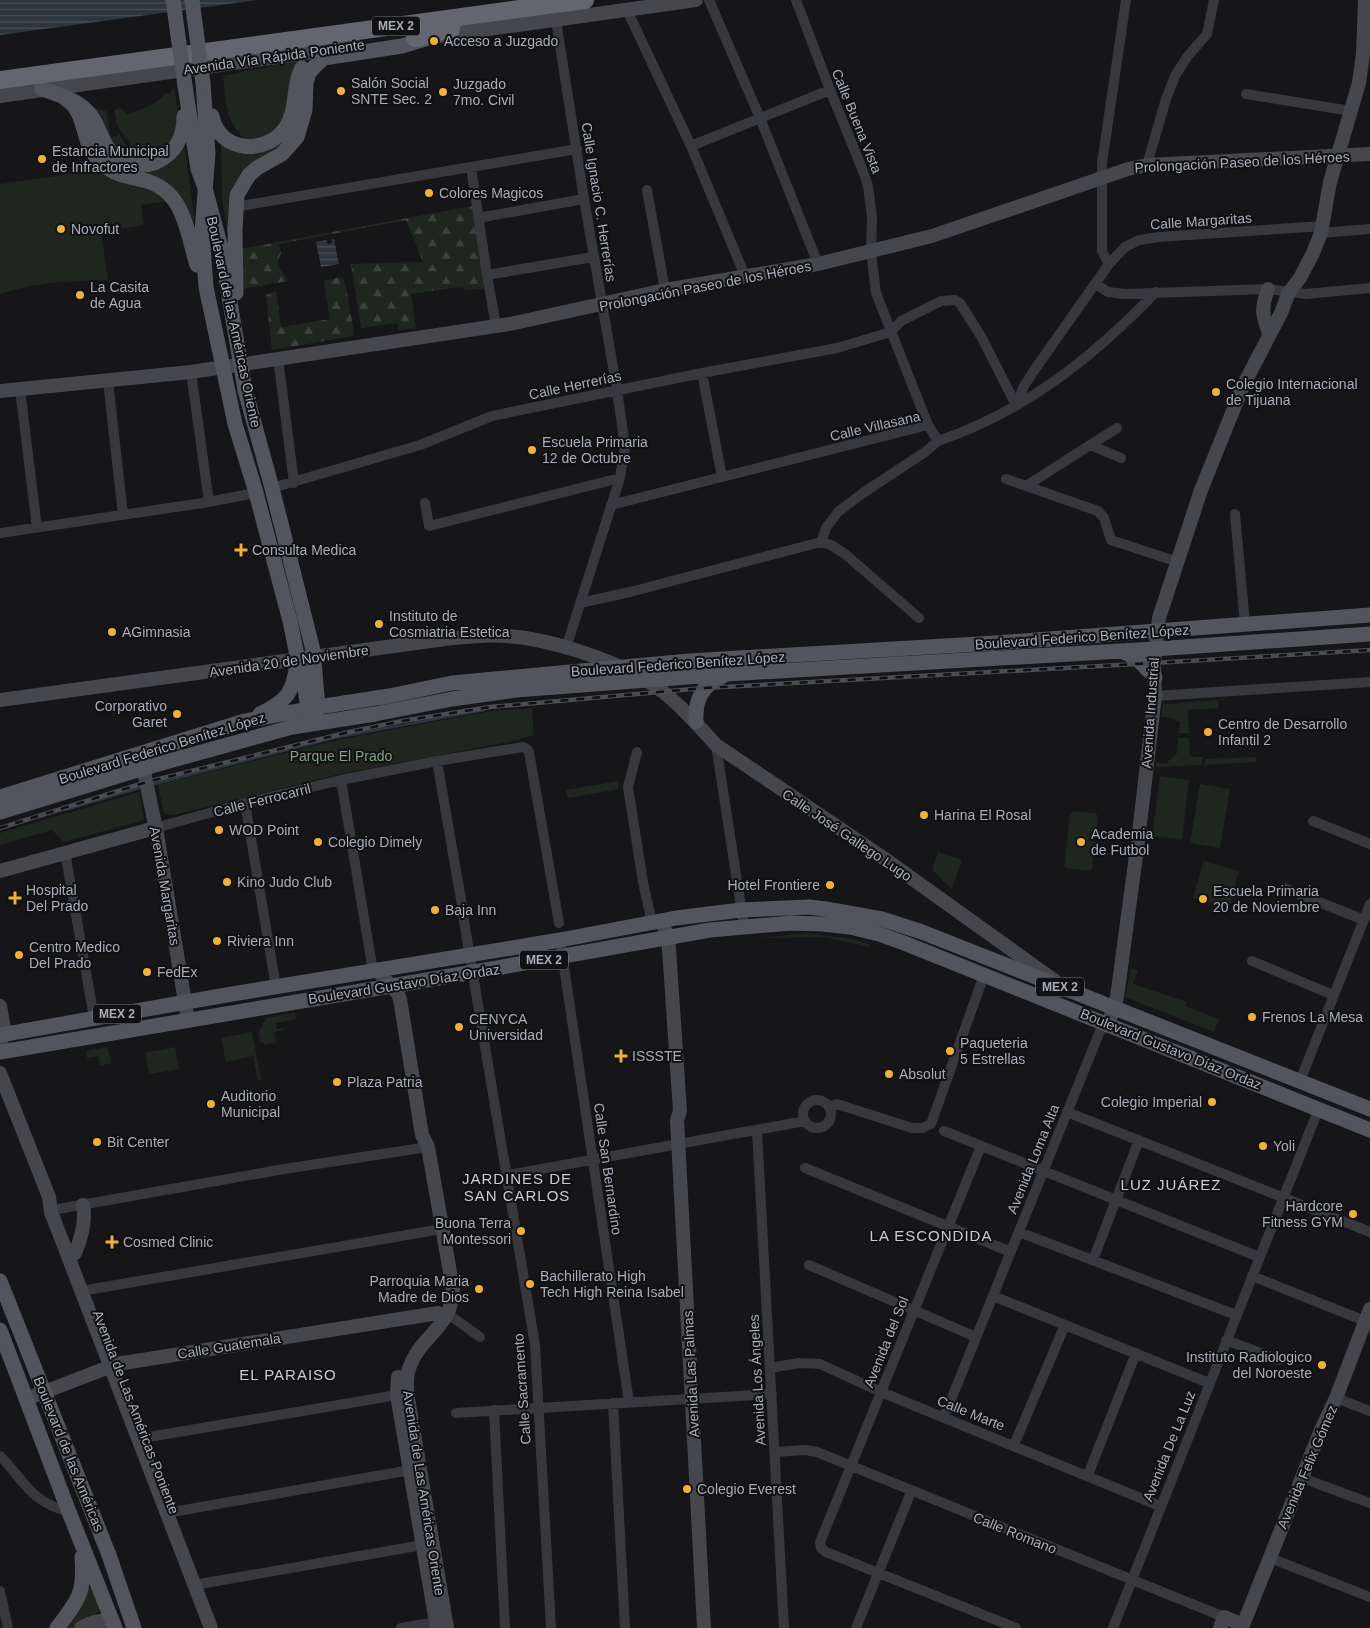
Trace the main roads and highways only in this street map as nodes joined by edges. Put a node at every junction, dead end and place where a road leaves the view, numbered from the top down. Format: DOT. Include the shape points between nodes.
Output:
graph roads {
  1 [pos="173,0"];
  2 [pos="192,0"];
  3 [pos="585,0"];
  4 [pos="423,37"];
  5 [pos="324,58"];
  6 [pos="203,78"];
  7 [pos="0,80"];
  8 [pos="183,81"];
  9 [pos="42,90"];
  10 [pos="62,96"];
  11 [pos="205,188"];
  12 [pos="206,287"];
  13 [pos="235,337"];
  14 [pos="1370,615"];
  15 [pos="1370,634"];
  16 [pos="1122,651"];
  17 [pos="298,660"];
  18 [pos="634,674"];
  19 [pos="727,674"];
  20 [pos="1155,678"];
  21 [pos="316,714"];
  22 [pos="245,721"];
  23 [pos="696,722"];
  24 [pos="0,797"];
  25 [pos="0,812"];
  26 [pos="2,1037"];
  27 [pos="0,1052"];
  28 [pos="1370,1109"];
  29 [pos="1370,1130"];
  30 [pos="0,1281"];
  31 [pos="0,1330"];
  32 [pos="81,1541"];
  33 [pos="114,1625"];
  34 [pos="57,1628"];
  35 [pos="134,1628"];
  1 -- 8 [label="main road, Boulevard de las Américas Oriente, bridge"];
  2 -- 6 [label="main road, Boulevard de las Américas Oriente, bridge"];
  3 -- 4 [label="highway" via="570,6"];
  3 -- 7 [label="highway, Avenida Vía Rápida Poniente / MEX 2"];
  4 -- 5 [label="main road" via="402,46"];
  5 -- 6 [label="main road" via="312,60 298,75 288,125 278,136 254,147 238,145 218,133"];
  5 -- 13 [label="main road" via="309,73 305,110 297,137 282,154 249,175 237,195"];
  6 -- 11 [label="main road, Boulevard de las Américas Oriente" via="208,153"];
  8 -- 10 [label="main road" via="181,136 166,156 149,164 130,164 115,156 87,111 77,102"];
  8 -- 11 [label="main road, Boulevard de las Américas Oriente" via="195,157"];
  9 -- 10 [label="main road"];
  10 -- 12 [label="main road" via="74,106 94,155 105,167 124,177 153,183 172,196 181,210"];
  11 -- 12 [label="main road, Boulevard de las Américas Oriente" via="202,232"];
  11 -- 13 [label="main road, Boulevard de las Américas Oriente" via="220,244"];
  12 -- 17 [label="main road, Boulevard de las Américas Oriente" via="235,424 290,620"];
  13 -- 21 [label="main road, Boulevard de las Américas Oriente" via="245,390 314,658"];
  14 -- 18 [label="main road, Boulevard Federico Benítez López" via="1156,632 689,661"];
  15 -- 16 [label="main road, Boulevard Federico Benítez López"];
  16 -- 19 [label="main road, Boulevard Federico Benítez López"];
  16 -- 20 [label="main road" via="1136,658"];
  17 -- 21 [label="main road, Boulevard de las Américas Oriente"];
  17 -- 22 [label="main road" via="290,692 275,706"];
  18 -- 19 [label="main road, Boulevard Federico Benítez López"];
  18 -- 21 [label="main road, Boulevard Federico Benítez López"];
  18 -- 21 [label="main road, Boulevard Federico Benítez López" via="533,675 452,683"];
  19 -- 23 [label="main road" via="704,688"];
  21 -- 22 [label="main road, Boulevard Federico Benítez López"];
  21 -- 25 [label="main road, Boulevard Federico Benítez López" via="292,727"];
  22 -- 24 [label="main road, Boulevard Federico Benítez López"];
  26 -- 28 [label="main road, Boulevard Gustavo Díaz Ordaz / MEX 2" via="185,1002 657,922 741,910 808,907 856,913 932,935"];
  27 -- 29 [label="main road, Boulevard Gustavo Díaz Ordaz / MEX 2" via="710,930 791,923 822,924 850,927 904,943"];
  30 -- 35 [label="main road, Boulevard de las Américas"];
  31 -- 32 [label="main road, Boulevard de las Américas"];
  32 -- 33 [label="main road, Boulevard de las Américas"];
  32 -- 34 [label="main road" via="82,1587"];
}
